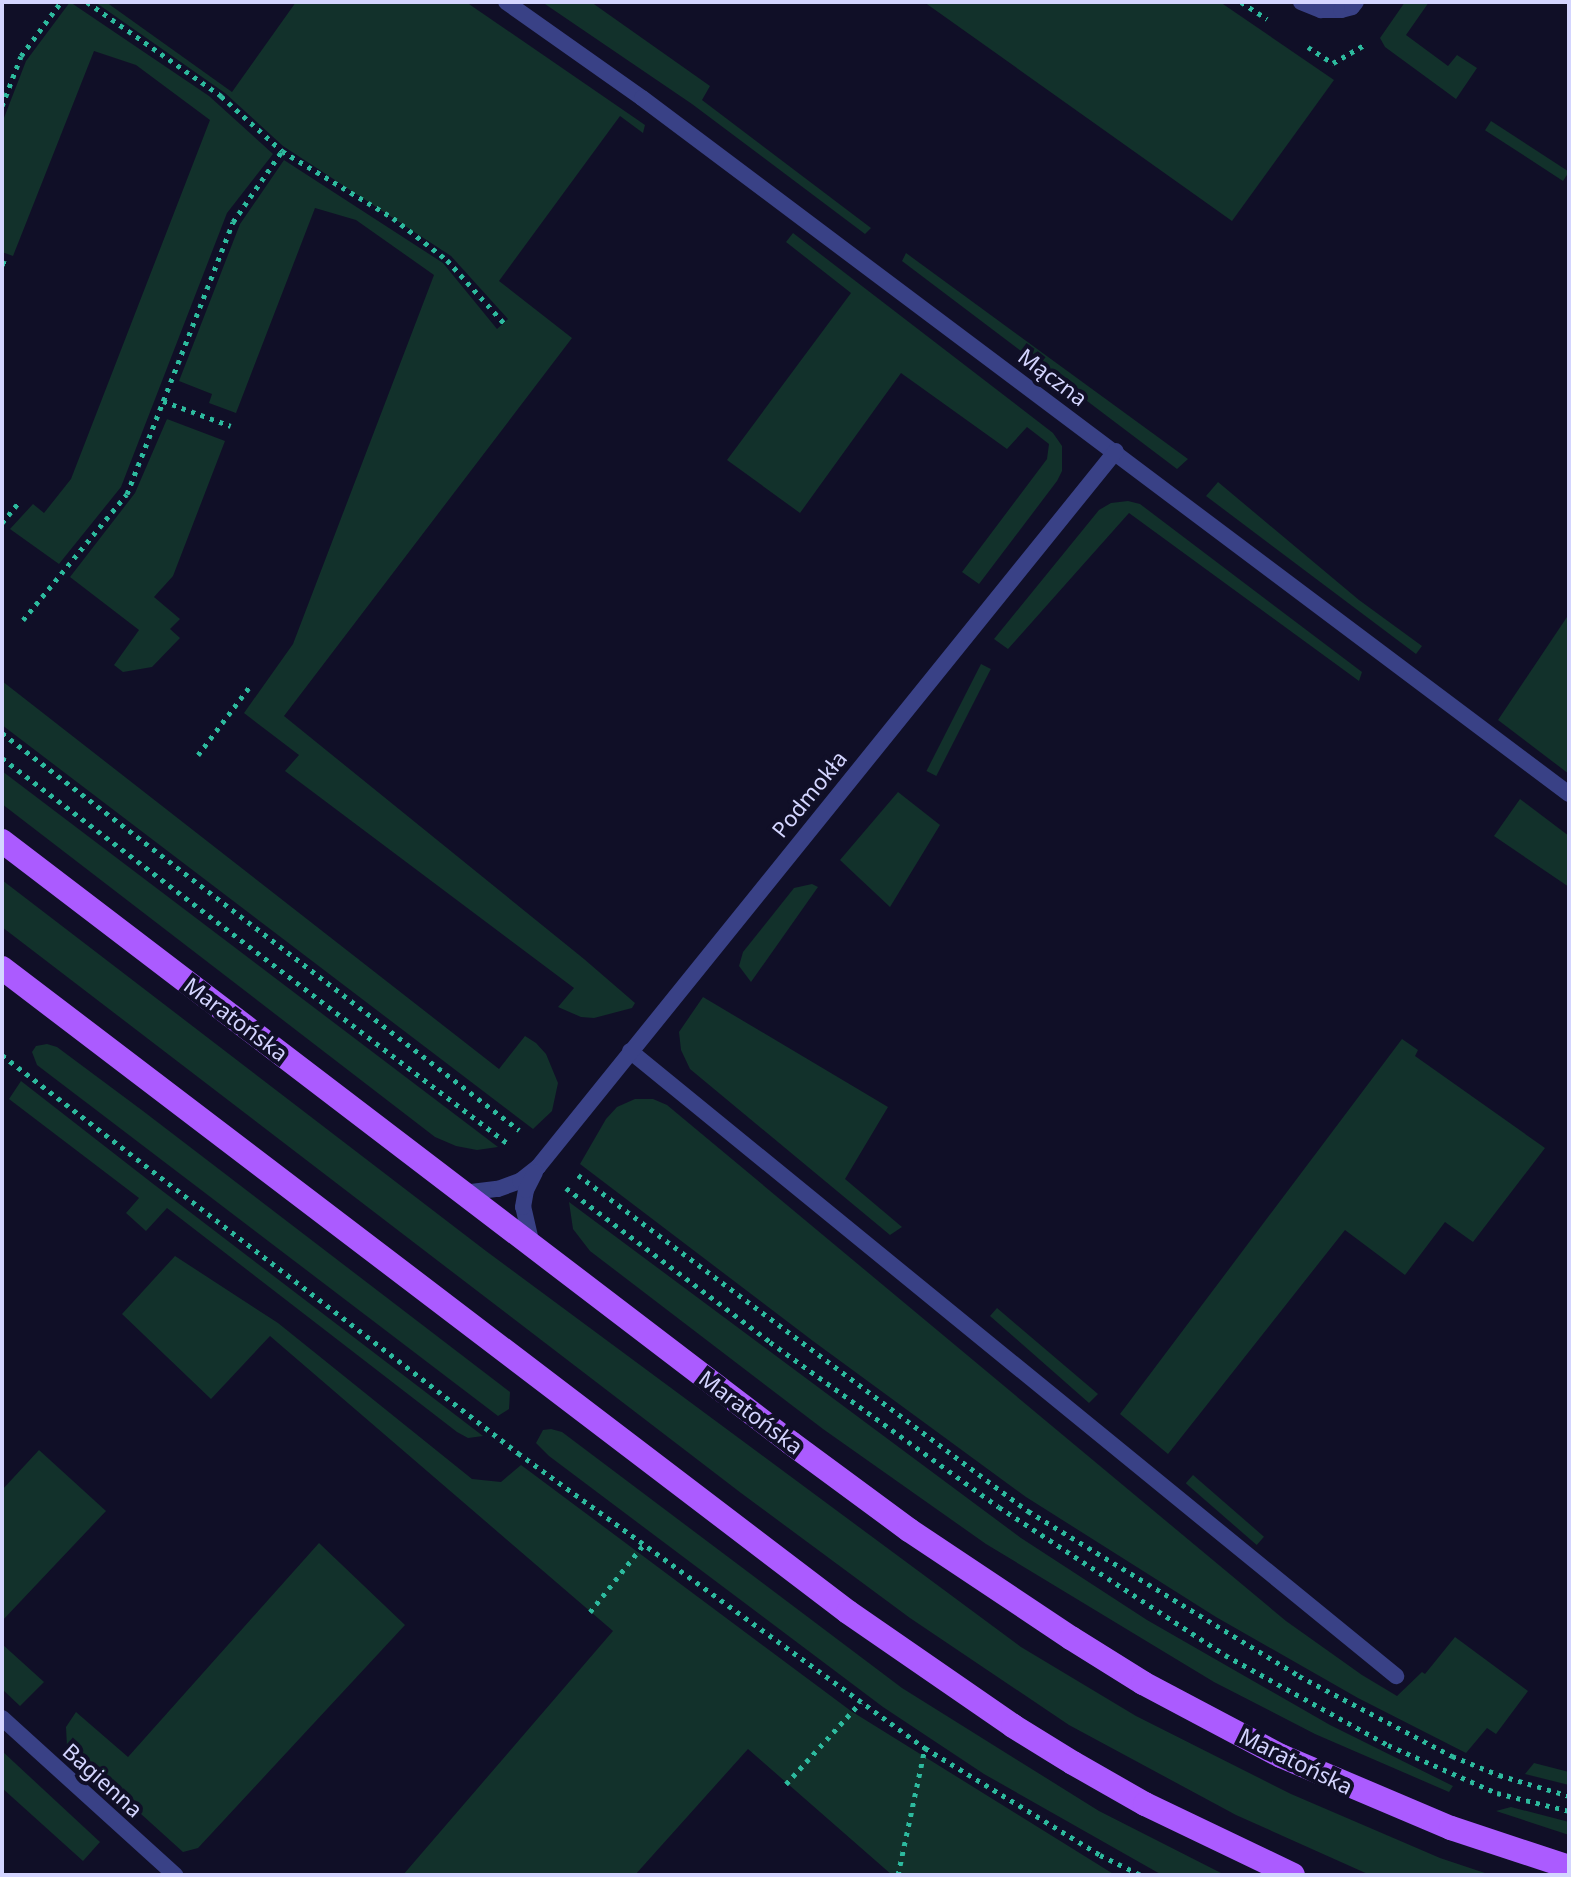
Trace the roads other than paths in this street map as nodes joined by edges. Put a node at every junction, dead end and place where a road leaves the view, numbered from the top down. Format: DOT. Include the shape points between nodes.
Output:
graph roads {
  1 [pos="506,2"];
  2 [pos="1301,2"];
  3 [pos="1356,2"];
  4 [pos="1116,451"];
  5 [pos="1569,794"];
  6 [pos="2,841"];
  7 [pos="2,968"];
  8 [pos="630,1051"];
  9 [pos="538,1167"];
  10 [pos="463,1193"];
  11 [pos="532,1245"];
  12 [pos="1396,1676"];
  13 [pos="2,1718"];
  14 [pos="1569,1867"];
  15 [pos="175,1875"];
  16 [pos="1293,1875"];
  1 -- 4 [label="street, Mączna"];
  2 -- 3 [label="street" via="1321,10 1341,10"];
  4 -- 5 [label="street, Mączna"];
  4 -- 8 [label="street, Podmokła"];
  6 -- 10 [label="main road, Maratońska"];
  7 -- 16 [label="main road" via="848,1612 1073,1763"];
  8 -- 9 [label="street, Podmokła"];
  8 -- 12 [label="street"];
  9 -- 10 [label="street, Podmokła" via="498,1189"];
  9 -- 11 [label="street, Podmokła" via="523,1207"];
  10 -- 11 [label="main road, Maratońska"];
  11 -- 14 [label="main road, Maratońska" via="909,1530 1143,1683 1281,1756 1388,1804"];
  13 -- 15 [label="street, Bagienna"];
}
